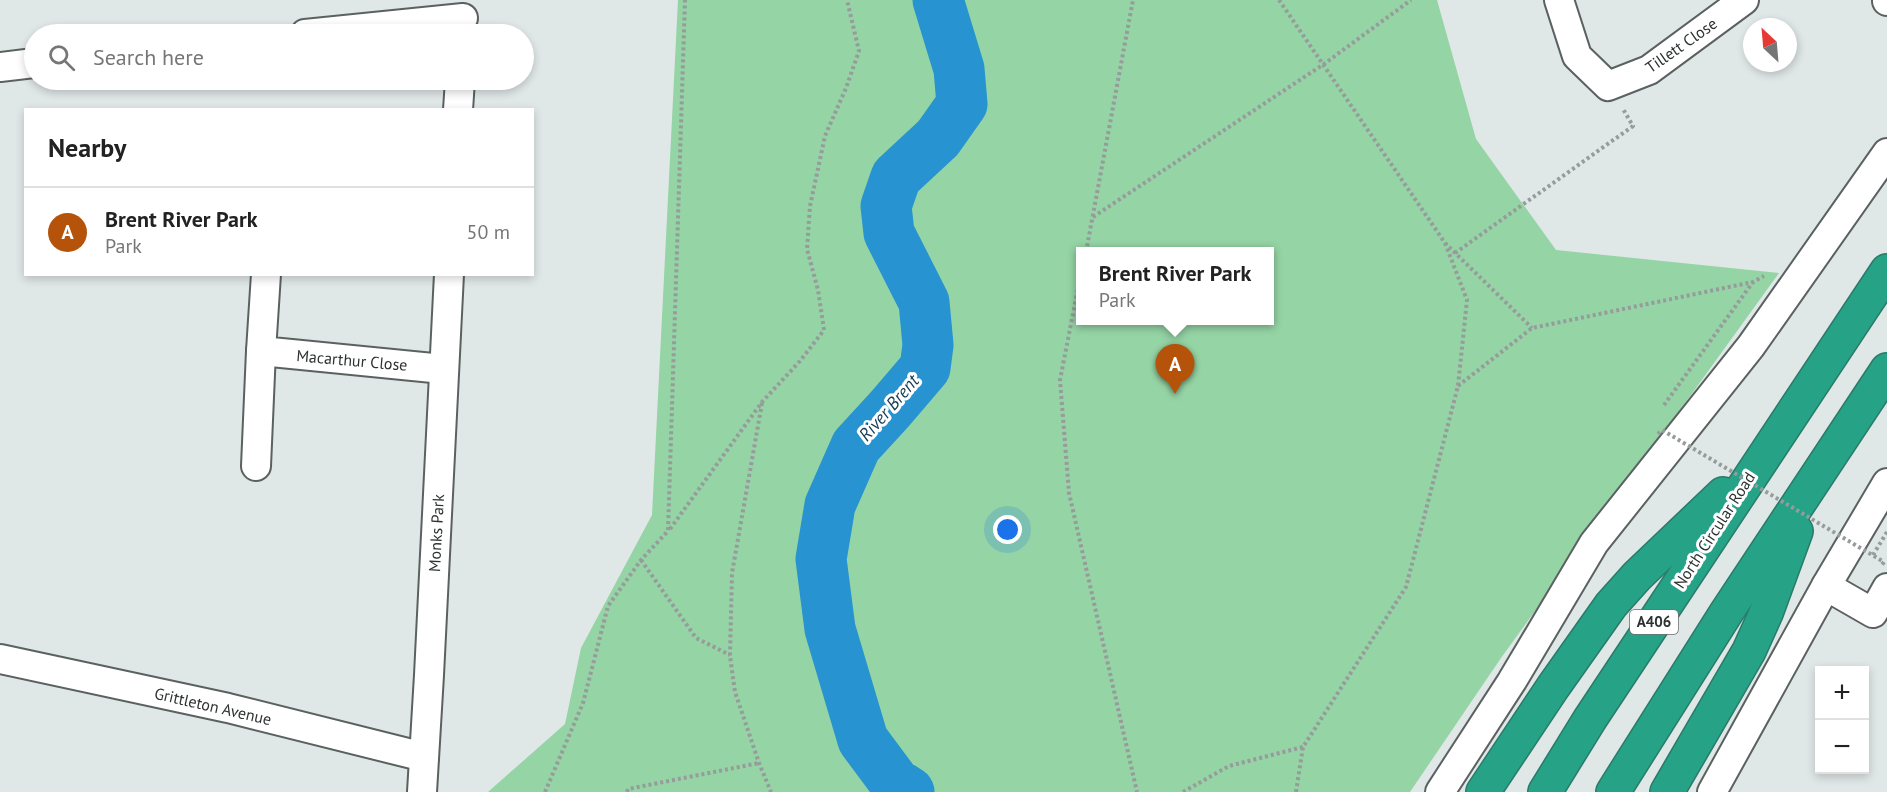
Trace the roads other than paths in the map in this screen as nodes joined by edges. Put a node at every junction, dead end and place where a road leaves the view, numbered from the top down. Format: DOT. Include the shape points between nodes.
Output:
graph roads {
  1 [pos="1559,0"];
  2 [pos="1744,0"];
  3 [pos="463,17"];
  4 [pos="398,24"];
  5 [pos="24,64"];
  6 [pos="0,67"];
  7 [pos="460,90"];
  8 [pos="459,108"];
  9 [pos="1887,153"];
  10 [pos="1887,271"];
  11 [pos="266,276"];
  12 [pos="449,276"];
  13 [pos="261,351"];
  14 [pos="443,369"];
  15 [pos="1887,370"];
  16 [pos="1765,453"];
  17 [pos="255,466"];
  18 [pos="1815,482"];
  19 [pos="1887,483"];
  20 [pos="1884,577"];
  21 [pos="1826,586"];
  22 [pos="0,659"];
  23 [pos="424,757"];
  24 [pos="422,792"];
  25 [pos="1440,792"];
  26 [pos="1483,792"];
  27 [pos="1545,792"];
  28 [pos="1612,792"];
  29 [pos="1667,792"];
  30 [pos="1712,792"];
  1 -- 2 [label="street, Tillett Close" via="1577,56 1608,86 1649,70"];
  3 -- 4 [label="street"];
  5 -- 6 [label="street"];
  7 -- 8 [label="street"];
  9 -- 25 [label="street" via="1751,346 1594,543"];
  10 -- 16 [label="highway, North Circular Road / A406"];
  11 -- 13 [label="street"];
  12 -- 14 [label="street, Monks Park"];
  13 -- 14 [label="street, Macarthur Close"];
  13 -- 17 [label="street"];
  14 -- 23 [label="street, Monks Park"];
  15 -- 18 [label="highway"];
  16 -- 26 [label="highway" via="1611,606"];
  16 -- 27 [label="highway, North Circular Road / A406"];
  18 -- 28 [label="highway"];
  18 -- 29 [label="highway" via="1749,651"];
  19 -- 21 [label="street"];
  20 -- 21 [label="street" via="1873,613"];
  21 -- 30 [label="street"];
  22 -- 23 [label="street, Grittleton Avenue" via="228,708"];
  23 -- 24 [label="street, Monks Park"];
}
